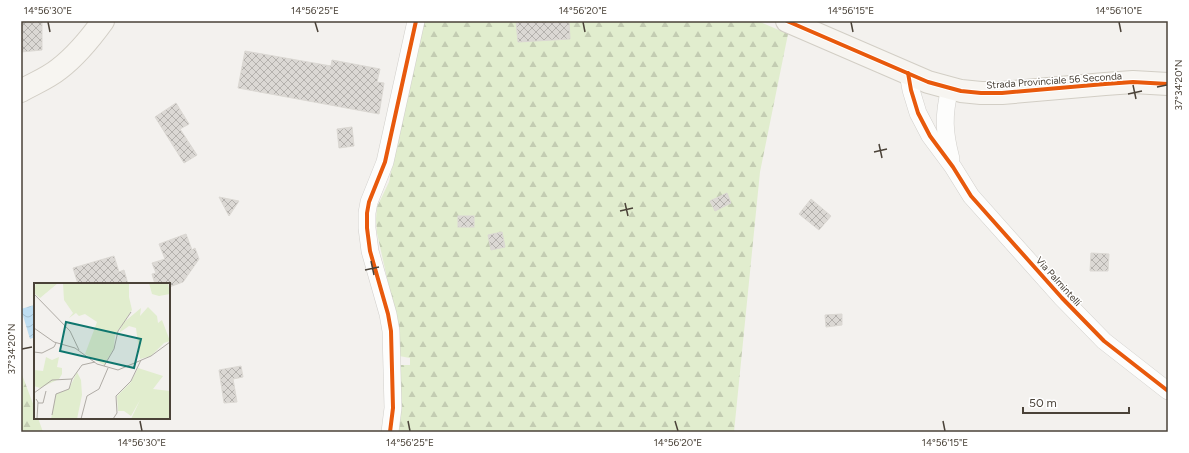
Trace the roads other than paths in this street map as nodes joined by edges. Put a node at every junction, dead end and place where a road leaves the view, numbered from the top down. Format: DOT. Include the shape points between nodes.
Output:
graph roads {
  1 [pos="103,21"];
  2 [pos="416,21"];
  3 [pos="787,21"];
  4 [pos="908,73"];
  5 [pos="1168,84"];
  6 [pos="950,88"];
  7 [pos="21,91"];
  8 [pos="953,167"];
  9 [pos="1168,391"];
  10 [pos="390,432"];
  1 -- 7 [label="street" via="77,53 58,70"];
  2 -- 10 [label="street" via="386,162 367,213 370,251 388,314 390,331 393,408"];
  3 -- 4 [label="street, Strada Provinciale 56 Seconda"];
  4 -- 6 [label="street, Strada Provinciale 56 Seconda"];
  4 -- 8 [label="street" via="918,113 930,136"];
  5 -- 6 [label="street, Strada Provinciale 56 Seconda" via="1112,83 1002,93 961,92"];
  6 -- 8 [label="street" via="945,122"];
  8 -- 9 [label="street, Via Palmintelli" via="971,196 1062,298 1104,341"];
}
